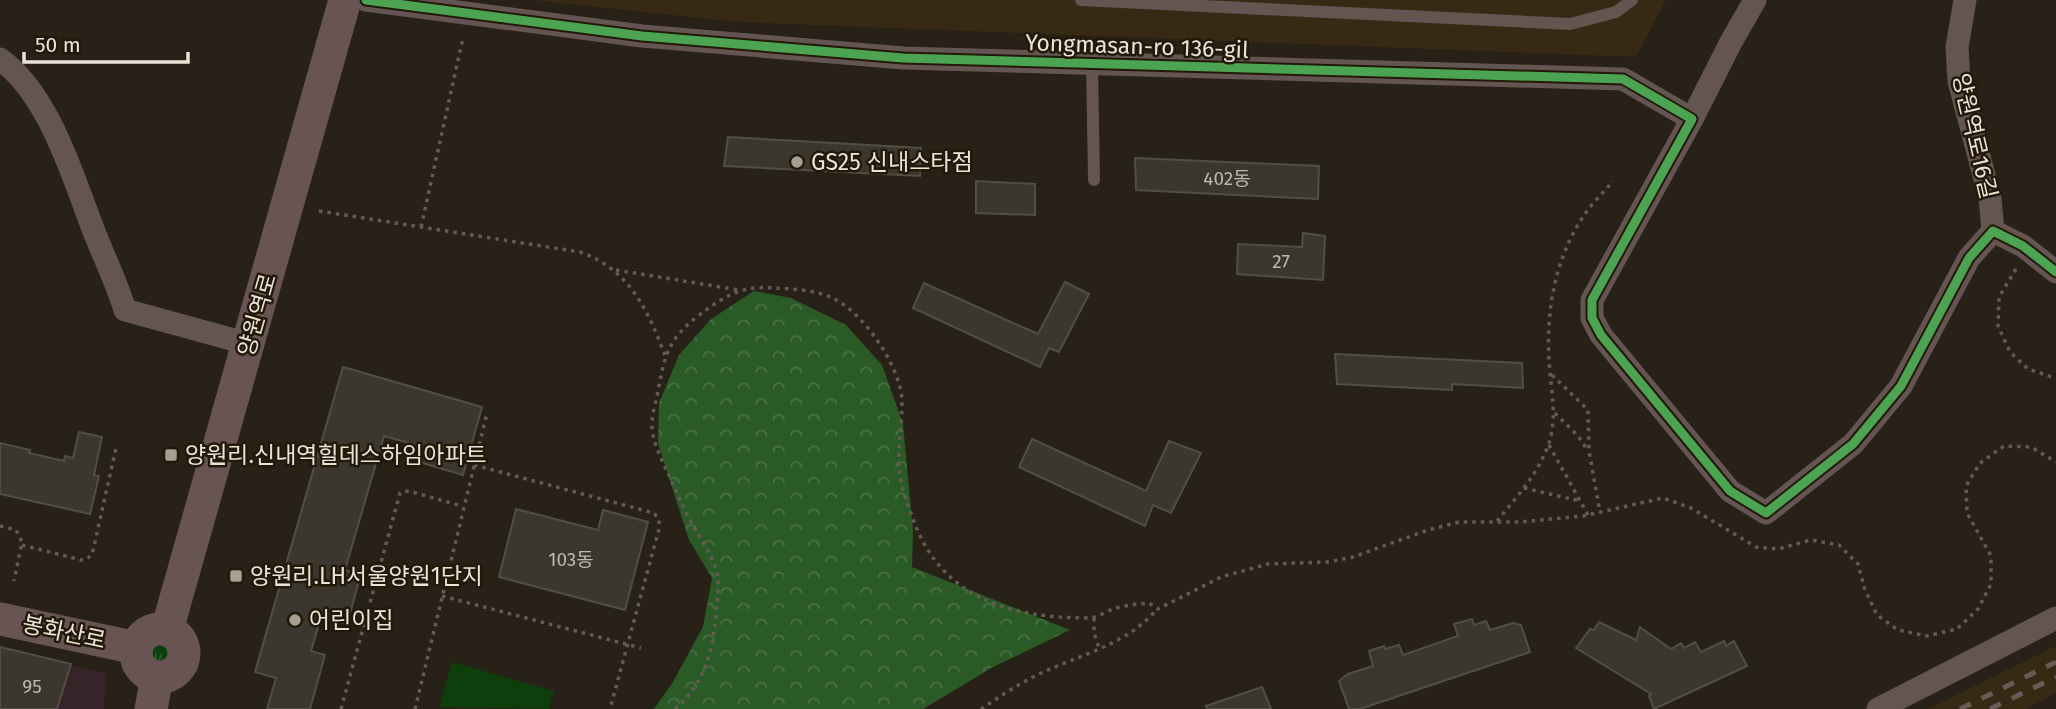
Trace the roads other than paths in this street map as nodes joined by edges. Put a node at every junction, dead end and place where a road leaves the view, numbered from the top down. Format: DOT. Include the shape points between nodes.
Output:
graph roads {
  1 [pos="345,0"];
  2 [pos="366,0"];
  3 [pos="1081,0"];
  4 [pos="1632,0"];
  5 [pos="1755,0"];
  6 [pos="1965,0"];
  7 [pos="0,59"];
  8 [pos="1092,64"];
  9 [pos="1692,118"];
  10 [pos="1094,180"];
  11 [pos="1993,231"];
  12 [pos="2056,272"];
  13 [pos="249,344"];
  14 [pos="2056,618"];
  15 [pos="0,619"];
  16 [pos="167,630"];
  17 [pos="132,647"];
  18 [pos="157,677"];
  19 [pos="151,709"];
  20 [pos="1878,709"];
  1 -- 13 [label="street, 양원역로"];
  2 -- 8 [label="street, Yongmasan-ro 136-gil" via="656,37 903,58"];
  3 -- 4 [label="lane" via="1570,24 1616,12"];
  5 -- 9 [label="street"];
  6 -- 11 [label="street, 양원역로16길" via="1957,47 1959,81 1990,198"];
  7 -- 13 [label="street" via="34,96 55,134 125,310"];
  8 -- 9 [label="street, Yongmasan-ro 136-gil" via="1609,77 1634,83"];
  8 -- 10 [label="lane"];
  9 -- 11 [label="street" via="1592,300 1592,318 1609,346 1730,491 1766,513 1853,444 1902,386 1969,258"];
  11 -- 12 [label="street" via="2023,246"];
  13 -- 16 [label="street, 양원역로"];
  14 -- 20 [label="street"];
  15 -- 17 [label="street, 봉화산로"];
  16 -- 17 [label="street" via="152,631"];
  16 -- 18 [label="street" via="180,640 184,655 178,669"];
  17 -- 18 [label="street" via="143,670"];
  18 -- 19 [label="street"];
}
